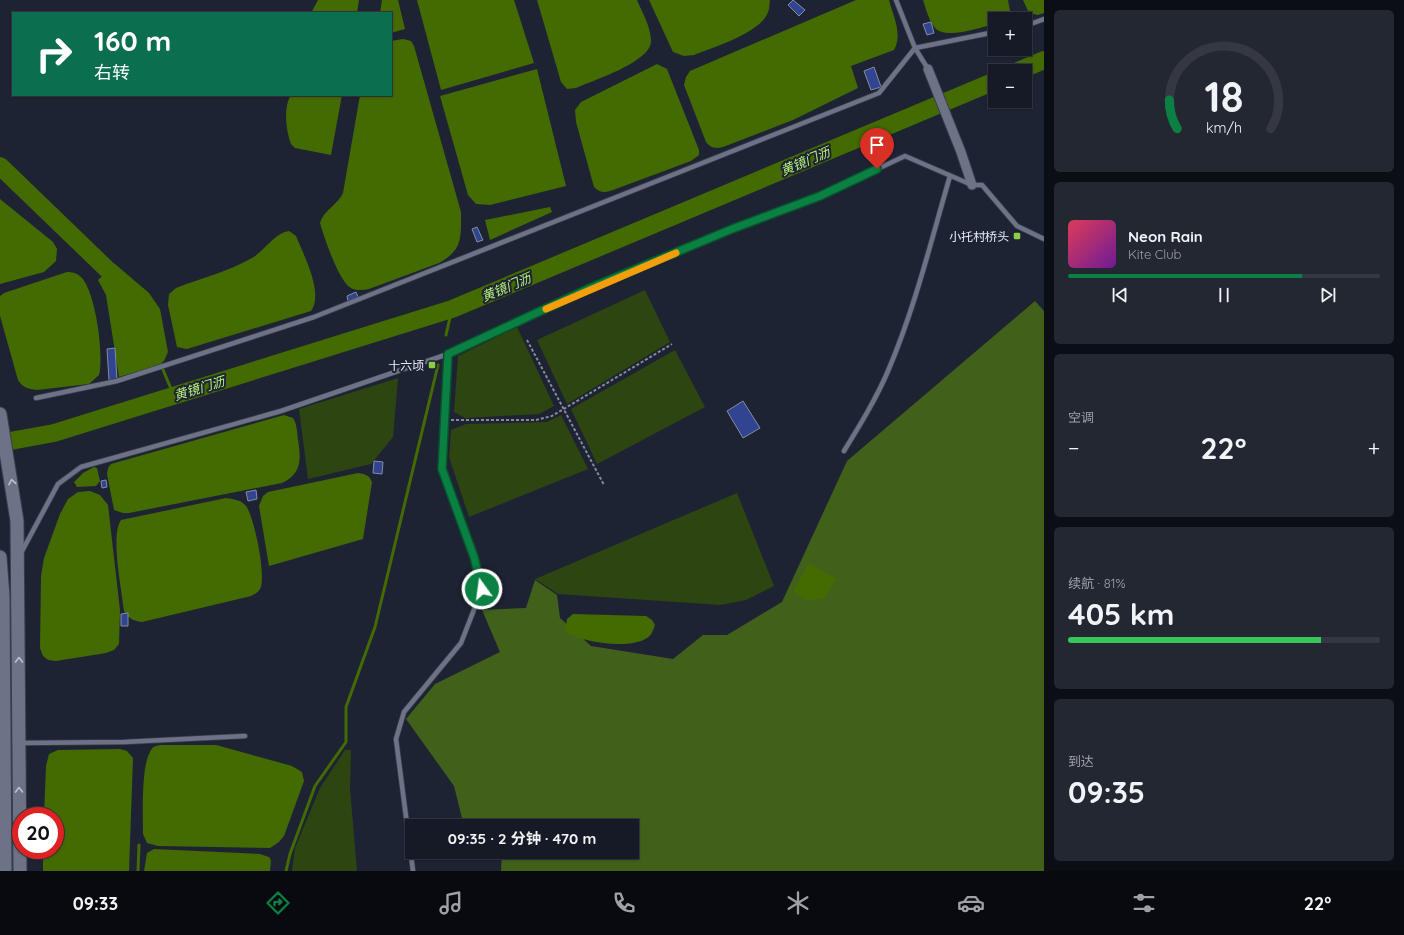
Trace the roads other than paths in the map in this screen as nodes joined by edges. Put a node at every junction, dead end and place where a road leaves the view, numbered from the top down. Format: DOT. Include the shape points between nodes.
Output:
graph roads {
  1 [pos="896,0"];
  2 [pos="1044,19"];
  3 [pos="1032,23"];
  4 [pos="988,33"];
  5 [pos="915,48"];
  6 [pos="928,69"];
  7 [pos="950,176"];
  8 [pos="972,185"];
  9 [pos="1044,239"];
  10 [pos="448,354"];
  11 [pos="36,398"];
  12 [pos="0,414"];
  13 [pos="844,451"];
  14 [pos="0,556"];
  15 [pos="18,558"];
  16 [pos="2,579"];
  17 [pos="18,579"];
  18 [pos="2,596"];
  19 [pos="245,736"];
  20 [pos="18,743"];
  21 [pos="5,871"];
  22 [pos="20,871"];
  23 [pos="413,871"];
  1 -- 5 [label="lane"];
  2 -- 3 [label="lane"];
  4 -- 5 [label="lane"];
  5 -- 6 [label="lane"];
  5 -- 11 [label="lane" via="880,93 314,317 117,381"];
  6 -- 8 [label="street"];
  7 -- 8 [label="lane"];
  7 -- 10 [label="lane" via="905,156 820,196 732,229 590,288"];
  7 -- 13 [label="lane" via="911,308 888,370 865,417"];
  8 -- 9 [label="lane" via="982,185 1017,226"];
  10 -- 15 [label="lane" via="281,411 81,467 58,484"];
  10 -- 23 [label="lane" via="442,469 474,557 482,589 461,642 404,712 396,739"];
  15 -- 12 [label="main road, one-way" via="17,521"];
  14 -- 16 [label="main road"];
  15 -- 17 [label="main road"];
  16 -- 17 [label="lane"];
  16 -- 18 [label="main road"];
  20 -- 17 [label="main road, one-way"];
  18 -- 21 [label="main road"];
  19 -- 20 [label="lane" via="124,742"];
  22 -- 20 [label="main road, one-way"];
}
